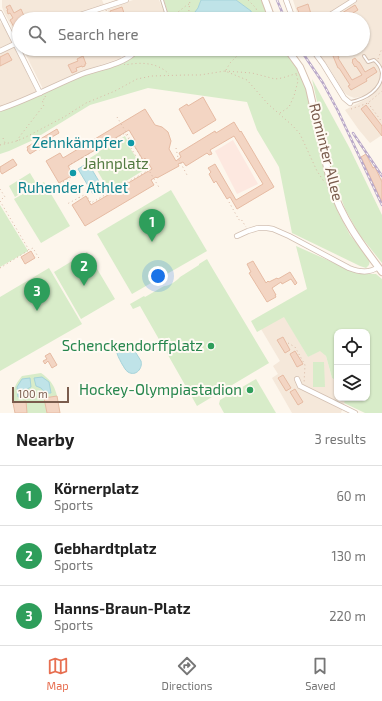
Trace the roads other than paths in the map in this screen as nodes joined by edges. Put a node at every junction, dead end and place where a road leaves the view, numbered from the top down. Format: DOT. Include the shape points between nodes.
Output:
graph roads {
  1 [pos="126,0"];
  2 [pos="162,0"];
  3 [pos="265,0"];
  4 [pos="286,0"];
  5 [pos="354,0"];
  6 [pos="89,12"];
  7 [pos="166,12"];
  8 [pos="269,12"];
  9 [pos="290,12"];
  10 [pos="335,12"];
  11 [pos="1,15"];
  12 [pos="12,32"];
  13 [pos="12,45"];
  14 [pos="0,51"];
  15 [pos="24,56"];
  16 [pos="131,56"];
  17 [pos="292,56"];
  18 [pos="317,56"];
  19 [pos="364,56"];
  20 [pos="40,93"];
  21 [pos="350,103"];
  22 [pos="0,109"];
  23 [pos="237,236"];
  24 [pos="380,270"];
  25 [pos="297,378"];
  26 [pos="355,413"];
  1 -- 6 [label="street"];
  2 -- 7 [label="lane"];
  3 -- 8 [label="street"];
  4 -- 9 [label="street"];
  5 -- 10 [label="street"];
  11 -- 12 [label="street"];
  13 -- 14 [label="street"];
  15 -- 20 [label="street"];
  16 -- 20 [label="street"];
  17 -- 24 [label="street, Rominter Allee" via="309,88 331,185 342,214 353,234"];
  18 -- 21 [label="street" via="344,98"];
  19 -- 21 [label="lane" via="368,62 377,62 382,72 381,83 364,98"];
  20 -- 22 [label="street"];
  23 -- 24 [label="street" via="258,228 267,228 359,272"];
  25 -- 26 [label="street" via="300,386"];
}
